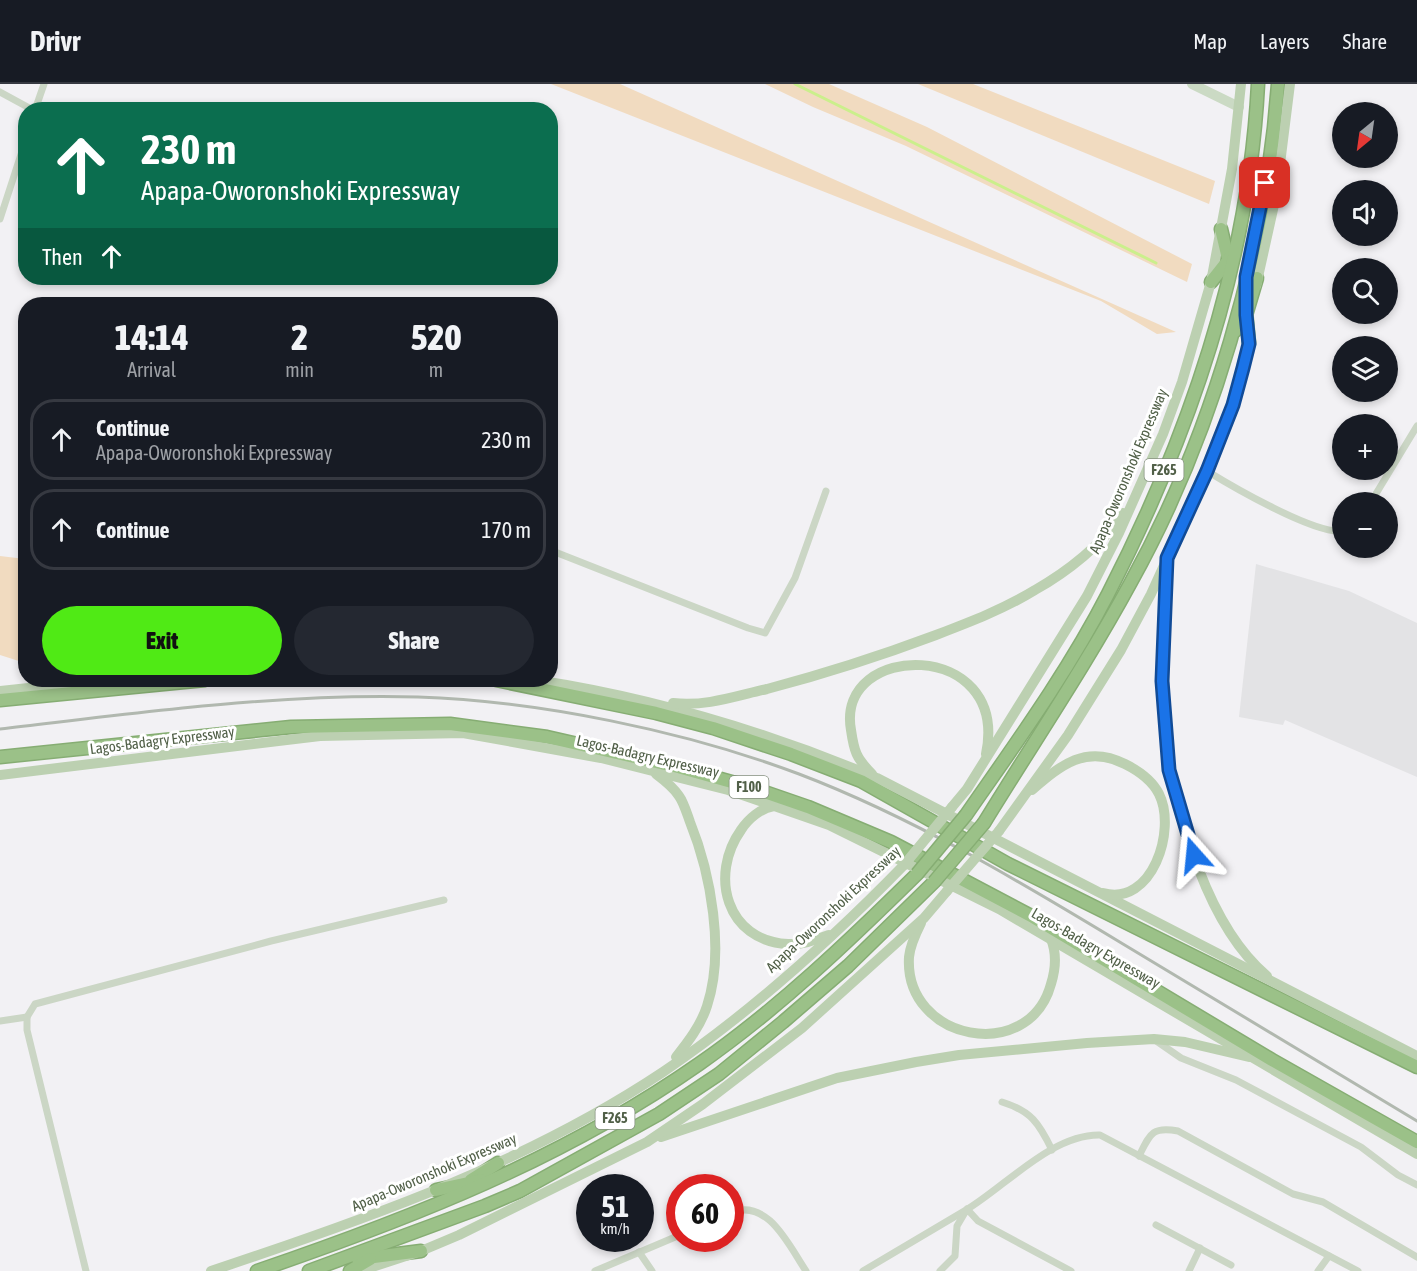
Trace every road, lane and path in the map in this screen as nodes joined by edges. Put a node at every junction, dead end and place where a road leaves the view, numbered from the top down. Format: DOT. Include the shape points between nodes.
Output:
graph roads {
  1 [pos="44,84"];
  2 [pos="1192,84"];
  3 [pos="1241,84"];
  4 [pos="1258,84"];
  5 [pos="1278,84"];
  6 [pos="1290,84"];
  7 [pos="0,92"];
  8 [pos="19,102"];
  9 [pos="37,102"];
  10 [pos="1239,107"];
  11 [pos="18,163"];
  12 [pos="0,217"];
  13 [pos="1221,229"];
  14 [pos="1228,273"];
  15 [pos="1250,275"];
  16 [pos="1211,282"];
  17 [pos="1246,315"];
  18 [pos="1229,340"];
  19 [pos="1249,344"];
  20 [pos="1417,426"];
  21 [pos="1207,471"];
  22 [pos="826,491"];
  23 [pos="1136,492"];
  24 [pos="1377,492"];
  25 [pos="1332,531"];
  26 [pos="558,553"];
  27 [pos="1167,558"];
  28 [pos="558,683"];
  29 [pos="37,687"];
  30 [pos="133,687"];
  31 [pos="530,687"];
  32 [pos="0,691"];
  33 [pos="639,699"];
  34 [pos="0,700"];
  35 [pos="0,757"];
  36 [pos="984,763"];
  37 [pos="654,772"];
  38 [pos="0,775"];
  39 [pos="877,778"];
  40 [pos="1025,797"];
  41 [pos="774,806"];
  42 [pos="1092,890"];
  43 [pos="444,900"];
  44 [pos="924,918"];
  45 [pos="832,934"];
  46 [pos="1051,939"];
  47 [pos="1284,989"];
  48 [pos="27,1017"];
  49 [pos="0,1022"];
  50 [pos="1154,1039"];
  51 [pos="1417,1056"];
  52 [pos="1258,1059"];
  53 [pos="1417,1067"];
  54 [pos="664,1071"];
  55 [pos="1002,1102"];
  56 [pos="647,1142"];
  57 [pos="1417,1142"];
  58 [pos="1052,1150"];
  59 [pos="1417,1154"];
  60 [pos="1139,1156"];
  61 [pos="498,1163"];
  62 [pos="504,1176"];
  63 [pos="469,1182"];
  64 [pos="1417,1185"];
  65 [pos="436,1190"];
  66 [pos="443,1201"];
  67 [pos="744,1209"];
  68 [pos="967,1209"];
  69 [pos="1156,1225"];
  70 [pos="413,1232"];
  71 [pos="1200,1248"];
  72 [pos="421,1251"];
  73 [pos="639,1252"];
  74 [pos="1329,1256"];
  75 [pos="373,1257"];
  76 [pos="1417,1257"];
  77 [pos="336,1262"];
  78 [pos="1231,1265"];
  79 [pos="86,1271"];
  80 [pos="210,1271"];
  81 [pos="257,1271"];
  82 [pos="309,1271"];
  83 [pos="350,1271"];
  84 [pos="360,1271"];
  85 [pos="595,1271"];
  86 [pos="652,1271"];
  87 [pos="806,1271"];
  88 [pos="864,1271"];
  89 [pos="940,1271"];
  90 [pos="1071,1271"];
  91 [pos="1189,1271"];
  92 [pos="1318,1271"];
  93 [pos="1358,1271"];
  1 -- 9 [label="street"];
  2 -- 10 [label="street"];
  3 -- 10 [label="main road, Apapa-Oworonshoki Expressway"];
  4 -- 14 [label="highway, Apapa-Oworonshoki Expressway" via="1251,152"];
  5 -- 15 [label="highway, F265"];
  6 -- 15 [label="main road" via="1276,196"];
  7 -- 8 [label="street"];
  10 -- 13 [label="main road, Apapa-Oworonshoki Expressway"];
  11 -- 12 [label="street"];
  13 -- 14 [label="highway"];
  13 -- 16 [label="main road, Apapa-Oworonshoki Expressway"];
  14 -- 15 [label="highway"];
  14 -- 16 [label="highway"];
  14 -- 62 [label="highway, Apapa-Oworonshoki Expressway / F265, bridge" via="1198,387 1108,594 1067,666 966,815 917,873 837,951 748,1027 700,1064 594,1130"];
  15 -- 17 [label="highway"];
  15 -- 18 [label="highway, F265"];
  15 -- 19 [label="main road"];
  16 -- 23 [label="main road, Apapa-Oworonshoki Expressway" via="1182,382"];
  17 -- 18 [label="highway"];
  17 -- 19 [label="highway"];
  18 -- 70 [label="highway, F265, bridge" via="1211,405 1133,580 1090,656 984,823 934,882 848,966 719,1074 659,1114 559,1171 484,1206"];
  19 -- 21 [label="main road" via="1233,405"];
  20 -- 24 [label="street"];
  21 -- 25 [label="street" via="1248,496"];
  21 -- 27 [label="main road"];
  22 -- 26 [label="street" via="795,578 765,633"];
  23 -- 33 [label="main road" via="1089,552 1037,590 974,620 863,661 708,703"];
  23 -- 36 [label="main road, Apapa-Oworonshoki Expressway" via="1087,596"];
  27 -- 40 [label="main road" via="1121,650"];
  27 -- 47 [label="main road" via="1162,681 1169,770 1187,838 1207,891 1240,948"];
  28 -- 33 [label="main road"];
  29 -- 32 [label="main road"];
  30 -- 34 [label="highway"];
  31 -- 53 [label="highway" via="713,728 861,781 1008,864"];
  33 -- 39 [label="main road" via="747,729"];
  35 -- 57 [label="highway, Lagos-Badagry Expressway / F100" via="291,727 450,724 546,736 699,773 808,807 891,842 1033,917"];
  36 -- 39 [label="main road" via="988,727 985,710 973,690 940,666 913,663 872,676 858,692 849,718 859,761"];
  36 -- 45 [label="main road, Apapa-Oworonshoki Expressway, bridge" via="904,865"];
  37 -- 38 [label="main road, Lagos-Badagry Expressway" via="464,733 320,736"];
  37 -- 41 [label="main road, Lagos-Badagry Expressway" via="728,789"];
  37 -- 54 [label="main road" via="679,796 698,841 715,947 706,1008 693,1034"];
  39 -- 42 [label="main road"];
  40 -- 42 [label="main road" via="1057,768 1077,758 1093,756 1111,757 1143,773 1159,794 1166,820 1164,840 1149,875 1129,891 1110,895"];
  40 -- 44 [label="main road, bridge"];
  41 -- 45 [label="main road" via="760,811 733,840 724,874 729,906 754,933 770,941 805,943"];
  41 -- 46 [label="main road, Lagos-Badagry Expressway" via="840,830"];
  42 -- 47 [label="main road"];
  43 -- 48 [label="street" via="35,1004"];
  44 -- 46 [label="main road" via="909,957 917,995 940,1021 984,1035 1004,1032 1024,1022 1039,1008 1054,973 1056,954"];
  44 -- 56 [label="main road" via="778,1048"];
  45 -- 54 [label="main road, Apapa-Oworonshoki Expressway" via="739,1014"];
  46 -- 52 [label="main road, Lagos-Badagry Expressway"];
  47 -- 51 [label="main road"];
  48 -- 49 [label="street"];
  48 -- 79 [label="street"];
  50 -- 52 [label="main road"];
  50 -- 56 [label="main road" via="959,1055 848,1076"];
  50 -- 64 [label="street" via="1181,1058 1236,1080 1361,1147"];
  52 -- 59 [label="main road, Lagos-Badagry Expressway"];
  54 -- 61 [label="main road, Apapa-Oworonshoki Expressway" via="580,1122"];
  55 -- 58 [label="street" via="1028,1112"];
  56 -- 72 [label="main road"];
  58 -- 60 [label="street" via="1074,1138 1100,1135"];
  58 -- 68 [label="street"];
  60 -- 74 [label="street"];
  60 -- 76 [label="street" via="1153,1131 1178,1131 1293,1194 1323,1202"];
  61 -- 63 [label="highway"];
  61 -- 65 [label="main road, Apapa-Oworonshoki Expressway"];
  62 -- 63 [label="highway"];
  62 -- 66 [label="highway, Apapa-Oworonshoki Expressway / F265"];
  63 -- 65 [label="highway"];
  63 -- 66 [label="highway"];
  65 -- 80 [label="main road, Apapa-Oworonshoki Expressway" via="339,1228"];
  66 -- 81 [label="highway, Apapa-Oworonshoki Expressway / F265" via="343,1242"];
  67 -- 87 [label="street" via="766,1217"];
  68 -- 88 [label="street"];
  68 -- 89 [label="street" via="957,1226 955,1256"];
  68 -- 90 [label="street" via="978,1221"];
  69 -- 71 [label="street"];
  70 -- 75 [label="highway"];
  70 -- 77 [label="highway, F265"];
  71 -- 78 [label="street"];
  71 -- 91 [label="street"];
  72 -- 75 [label="highway"];
  72 -- 84 [label="main road"];
  73 -- 85 [label="street"];
  73 -- 86 [label="street"];
  74 -- 92 [label="street"];
  74 -- 93 [label="street"];
  75 -- 77 [label="highway"];
  75 -- 83 [label="highway"];
  77 -- 82 [label="highway, F265"];
}
